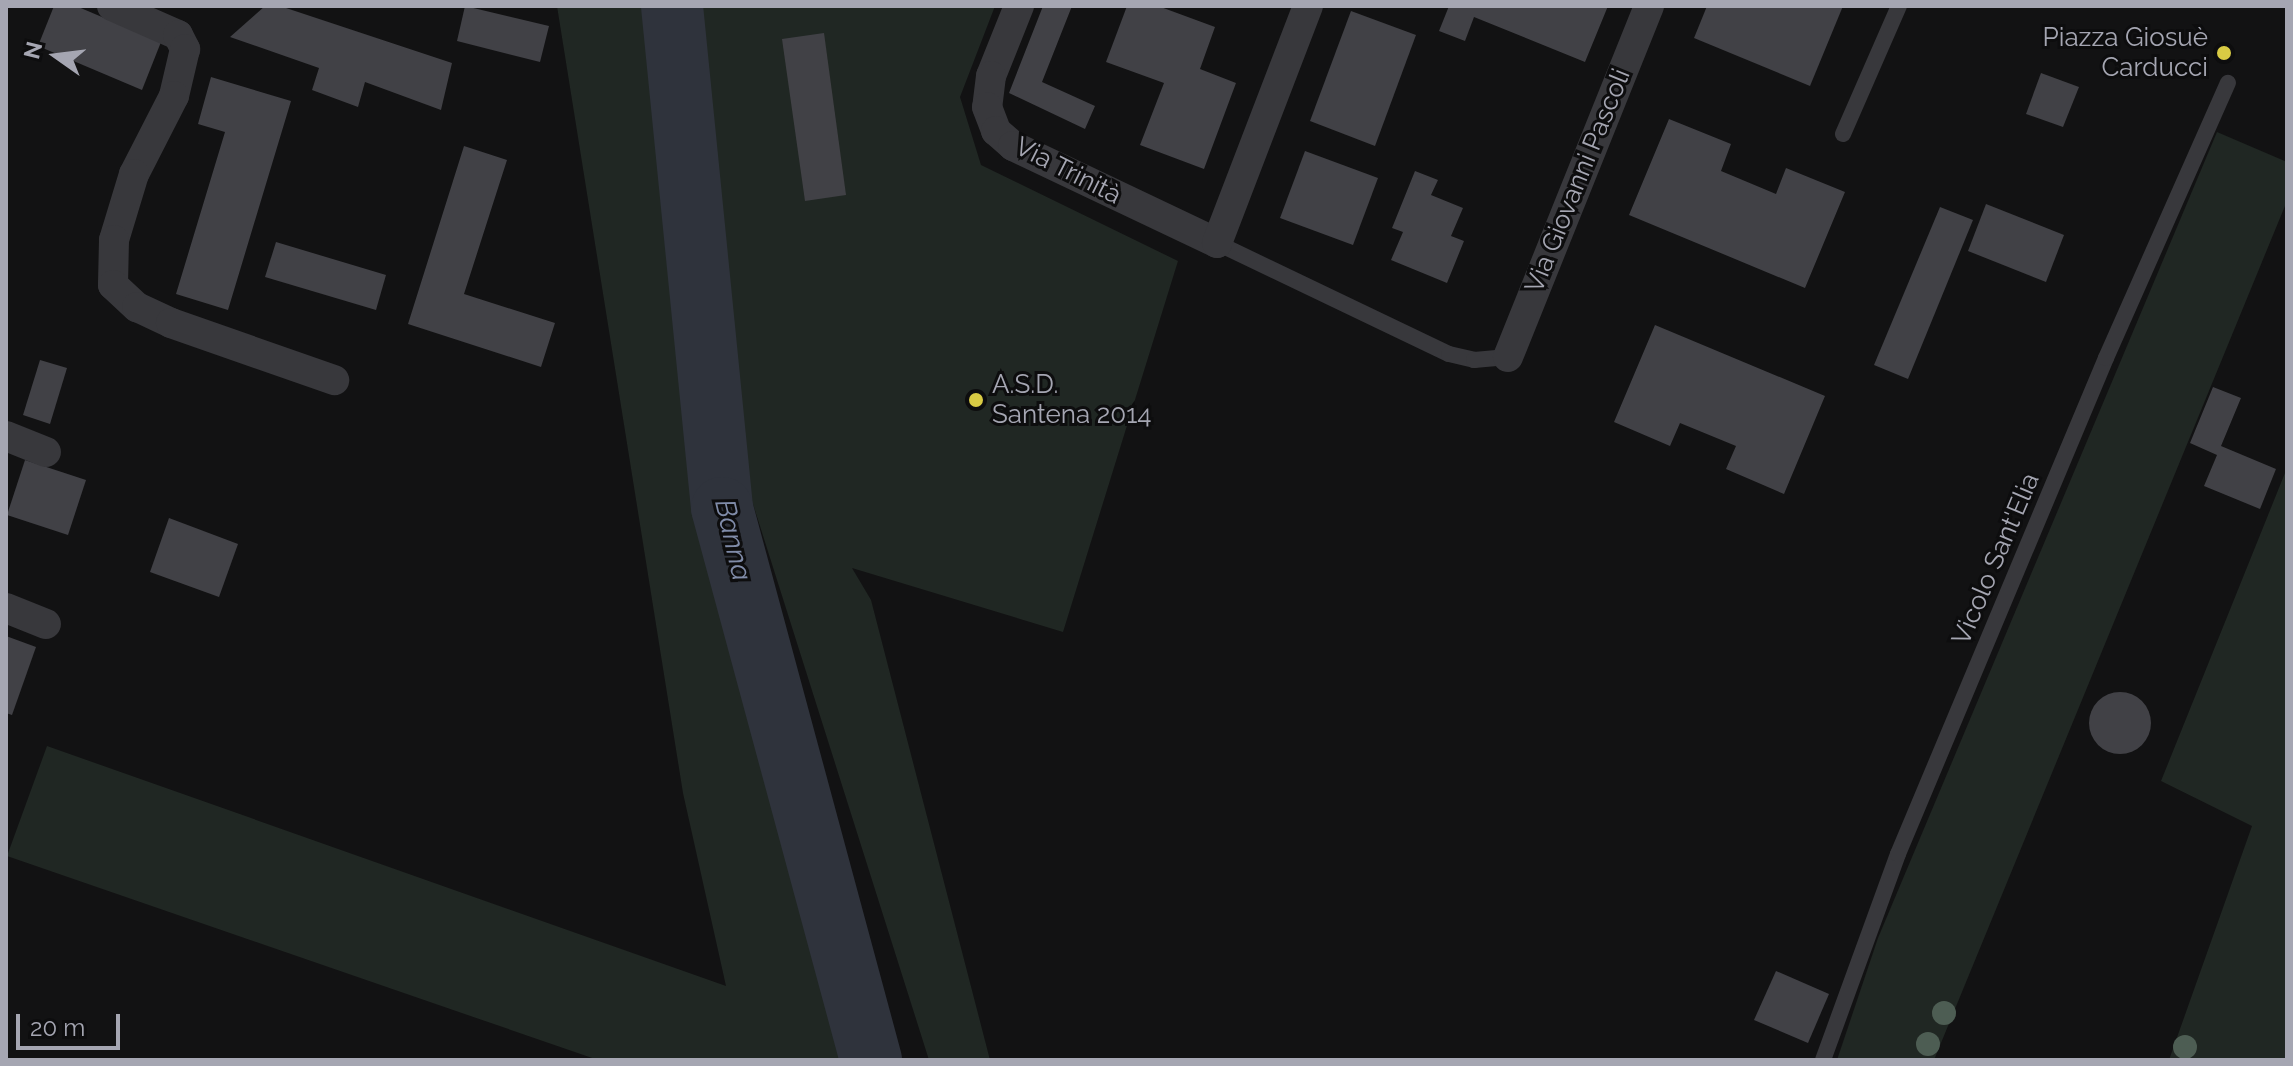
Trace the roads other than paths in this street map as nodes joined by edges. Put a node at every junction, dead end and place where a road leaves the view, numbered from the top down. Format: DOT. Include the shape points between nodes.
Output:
graph roads {
  1 [pos="112,6"];
  2 [pos="1019,6"];
  3 [pos="1308,6"];
  4 [pos="1649,6"];
  5 [pos="1899,6"];
  6 [pos="2228,83"];
  7 [pos="1843,134"];
  8 [pos="1217,243"];
  9 [pos="1508,357"];
  10 [pos="334,380"];
  11 [pos="6,436"];
  12 [pos="46,452"];
  13 [pos="6,608"];
  14 [pos="46,624"];
  15 [pos="1823,1060"];
  1 -- 10 [label="street" via="178,35 185,49 174,96 130,187 114,240 113,285 137,307 171,323"];
  2 -- 8 [label="street, Via Trinità" via="991,76 987,107 996,131 1013,146"];
  3 -- 8 [label="street"];
  4 -- 9 [label="street, Via Giovanni Pascoli"];
  5 -- 7 [label="lane"];
  6 -- 15 [label="lane, Vicolo Sant'Elia" via="1898,854"];
  8 -- 9 [label="lane" via="1449,354 1474,360"];
  11 -- 12 [label="street"];
  13 -- 14 [label="street"];
}
